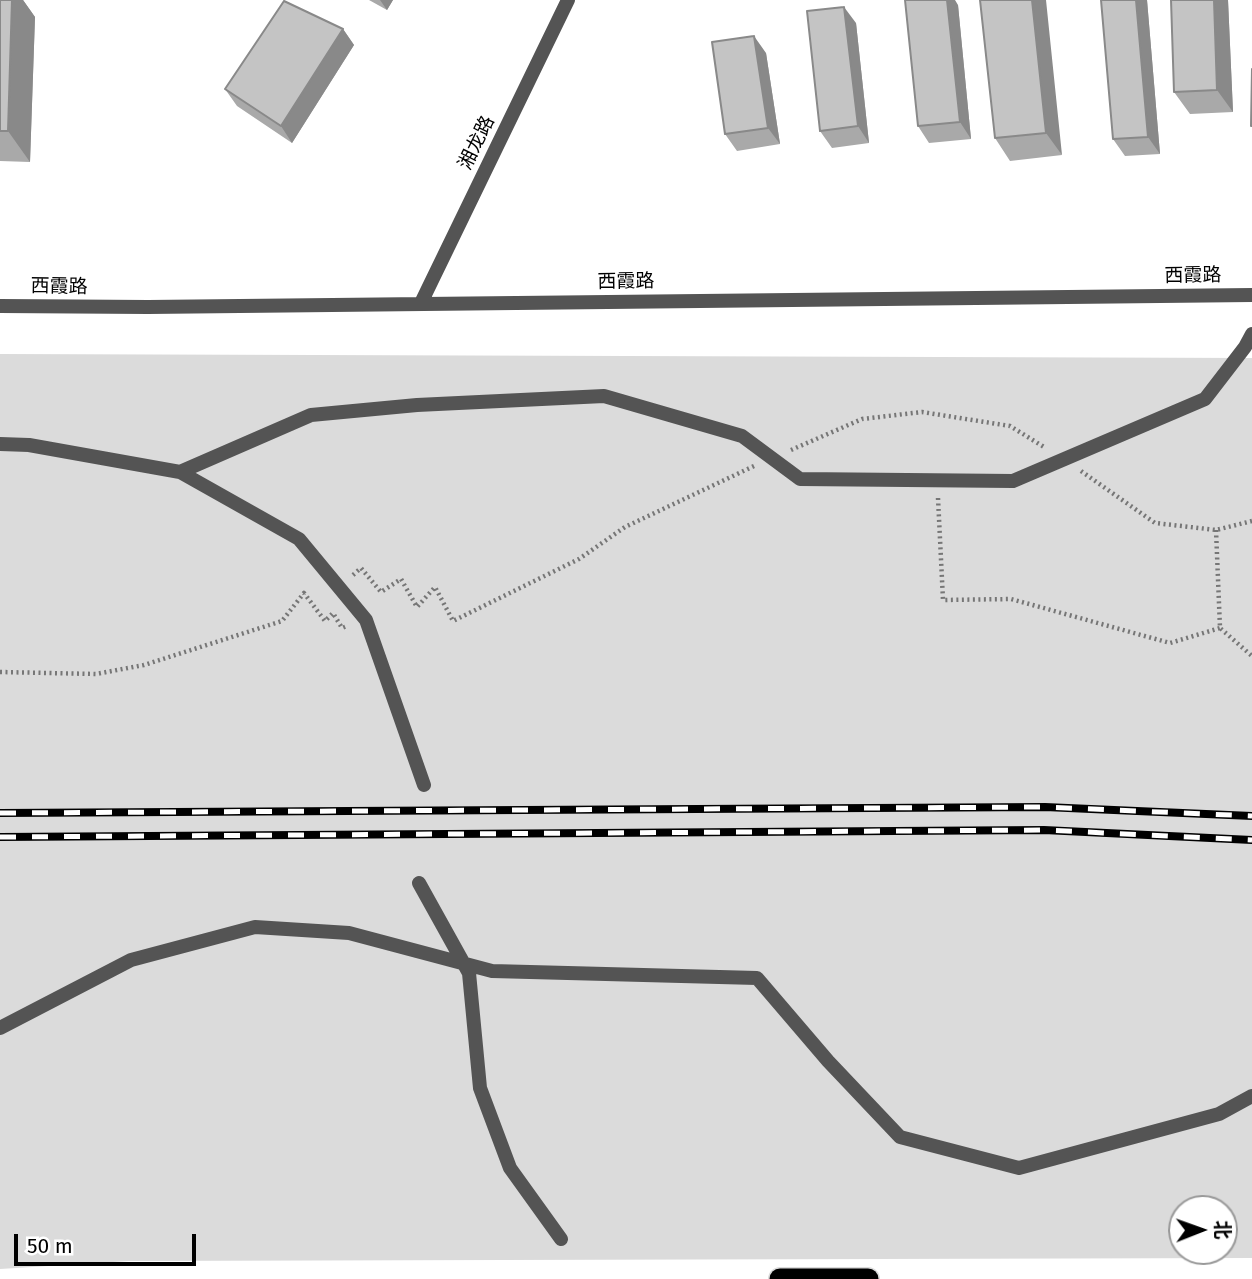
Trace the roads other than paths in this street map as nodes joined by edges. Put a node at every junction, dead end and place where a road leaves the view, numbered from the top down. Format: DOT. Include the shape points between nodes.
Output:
graph roads {
  1 [pos="568,0"];
  2 [pos="1252,295"];
  3 [pos="421,303"];
  4 [pos="0,306"];
  5 [pos="1252,334"];
  6 [pos="0,444"];
  7 [pos="180,472"];
  8 [pos="424,785"];
  9 [pos="419,883"];
  10 [pos="466,965"];
  11 [pos="0,1028"];
  12 [pos="1252,1096"];
  13 [pos="561,1239"];
  14 [pos="780,1279"];
  15 [pos="868,1279"];
  1 -- 3 [label="street, 湘龙路"];
  2 -- 3 [label="street, 西霞路"];
  3 -- 4 [label="street, 西霞路"];
  5 -- 7 [label="street" via="1205,399 1013,481 800,479 742,436 604,396 311,415"];
  6 -- 7 [label="street"];
  7 -- 8 [label="street" via="299,539 366,620"];
  9 -- 10 [label="street"];
  10 -- 11 [label="street" via="349,933 255,927 131,960"];
  10 -- 12 [label="street" via="492,971 757,978 900,1137 1019,1168 1219,1114"];
  10 -- 13 [label="street" via="480,1088 510,1168"];
  14 -- 15 [label="highway"];
}
